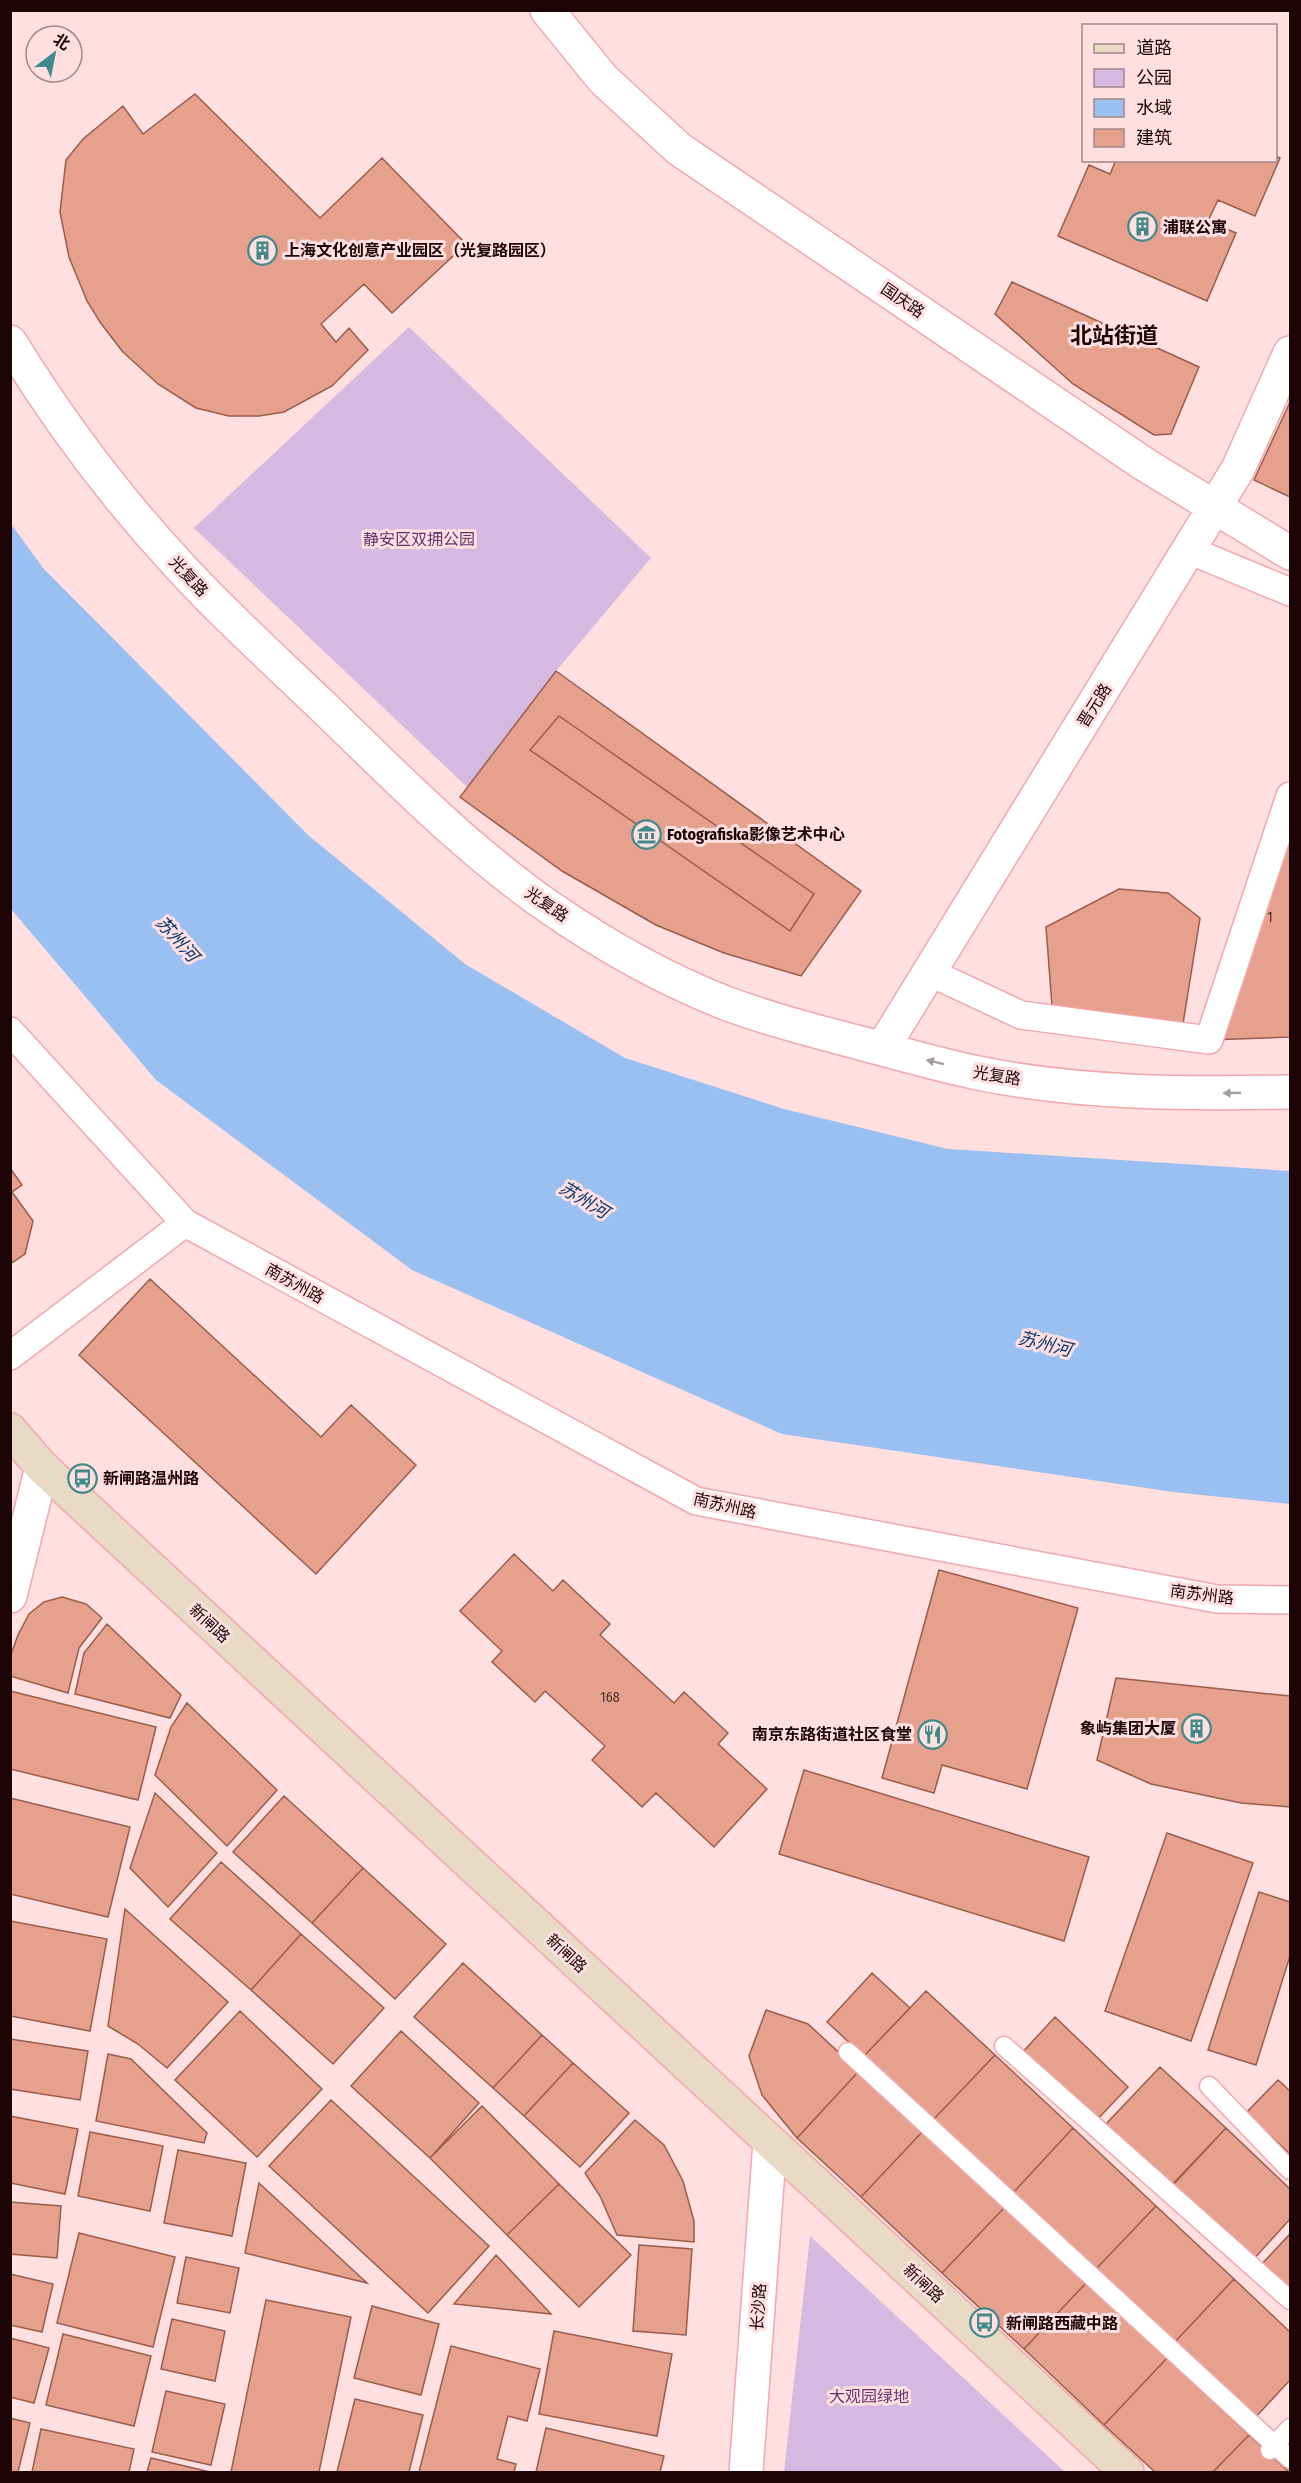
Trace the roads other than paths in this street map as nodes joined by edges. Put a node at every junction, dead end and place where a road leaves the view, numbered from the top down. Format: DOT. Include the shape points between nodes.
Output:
graph roads {
  1 [pos="547,10"];
  2 [pos="10,342"];
  3 [pos="1290,353"];
  4 [pos="1215,508"];
  5 [pos="1190,550"];
  6 [pos="1290,553"];
  7 [pos="1290,592"];
  8 [pos="1290,796"];
  9 [pos="929,972"];
  10 [pos="10,1031"];
  11 [pos="882,1049"];
  12 [pos="1290,1092"];
  13 [pos="185,1223"];
  14 [pos="10,1356"];
  15 [pos="10,1430"];
  16 [pos="42,1467"];
  17 [pos="10,1596"];
  18 [pos="1290,1600"];
  19 [pos="1004,2046"];
  20 [pos="848,2052"];
  21 [pos="1209,2086"];
  22 [pos="770,2142"];
  23 [pos="1290,2170"];
  24 [pos="1290,2300"];
  25 [pos="1290,2427"];
  26 [pos="1272,2447"];
  27 [pos="1290,2459"];
  28 [pos="746,2472"];
  29 [pos="1127,2472"];
  1 -- 4 [label="street, 国庆路" via="603,79 679,149"];
  2 -- 11 [label="street, 光复路" via="87,456 176,563 457,834 505,874 594,935 682,983 773,1019"];
  3 -- 4 [label="street" via="1256,433"];
  4 -- 5 [label="street"];
  4 -- 6 [label="street, 国庆路"];
  5 -- 7 [label="street"];
  5 -- 9 [label="street"];
  8 -- 9 [label="street" via="1209,1040 1021,1015"];
  9 -- 11 [label="street"];
  10 -- 13 [label="street, 南苏州路"];
  12 -- 11 [label="street, 光复路, one-way" via="1205,1094 1094,1088 980,1073"];
  13 -- 14 [label="street"];
  13 -- 18 [label="street, 南苏州路" via="696,1501 1217,1599"];
  15 -- 16 [label="main road, 新闸路"];
  16 -- 17 [label="street"];
  16 -- 22 [label="main road, 新闸路"];
  19 -- 24 [label="lane"];
  20 -- 26 [label="lane"];
  21 -- 23 [label="lane"];
  22 -- 28 [label="street, 长沙路"];
  22 -- 29 [label="main road, 新闸路"];
  25 -- 26 [label="lane"];
  26 -- 27 [label="lane"];
}
